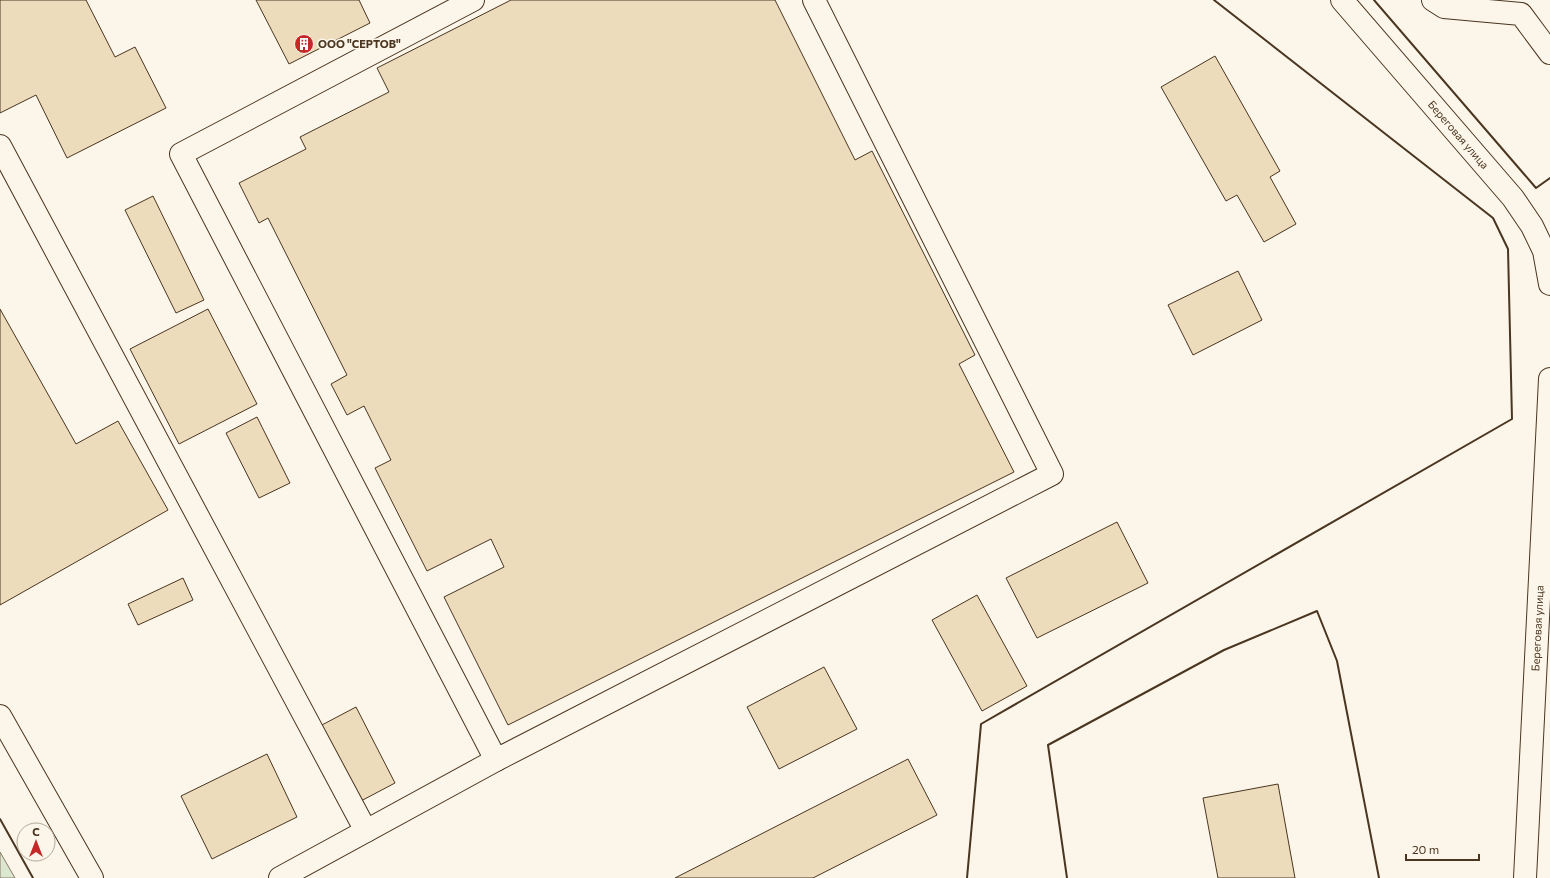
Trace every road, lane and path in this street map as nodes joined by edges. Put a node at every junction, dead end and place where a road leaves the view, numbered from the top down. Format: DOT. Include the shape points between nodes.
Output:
graph roads {
  1 [pos="473,0"];
  2 [pos="814,0"];
  3 [pos="1342,0"];
  4 [pos="1433,0"];
  5 [pos="1550,53"];
  6 [pos="0,146"];
  7 [pos="1547,253"];
  8 [pos="1550,284"];
  9 [pos="1550,378"];
  10 [pos="1542,668"];
  11 [pos="0,716"];
  12 [pos="496,760"];
  13 [pos="366,831"];
  14 [pos="92,878"];
  15 [pos="280,878"];
  16 [pos="1525,878"];
  1 -- 12 [label="street" via="180,154"];
  2 -- 12 [label="street" via="1052,474"];
  3 -- 7 [label="street, Береговая улица" via="1513,198"];
  4 -- 5 [label="street" via="1444,7 1521,14"];
  6 -- 13 [label="street"];
  7 -- 8 [label="street, Береговая улица"];
  9 -- 10 [label="street, Береговая улица"];
  10 -- 16 [label="street, Береговая улица"];
  11 -- 14 [label="street"];
  12 -- 13 [label="street"];
  13 -- 15 [label="street"];
}
